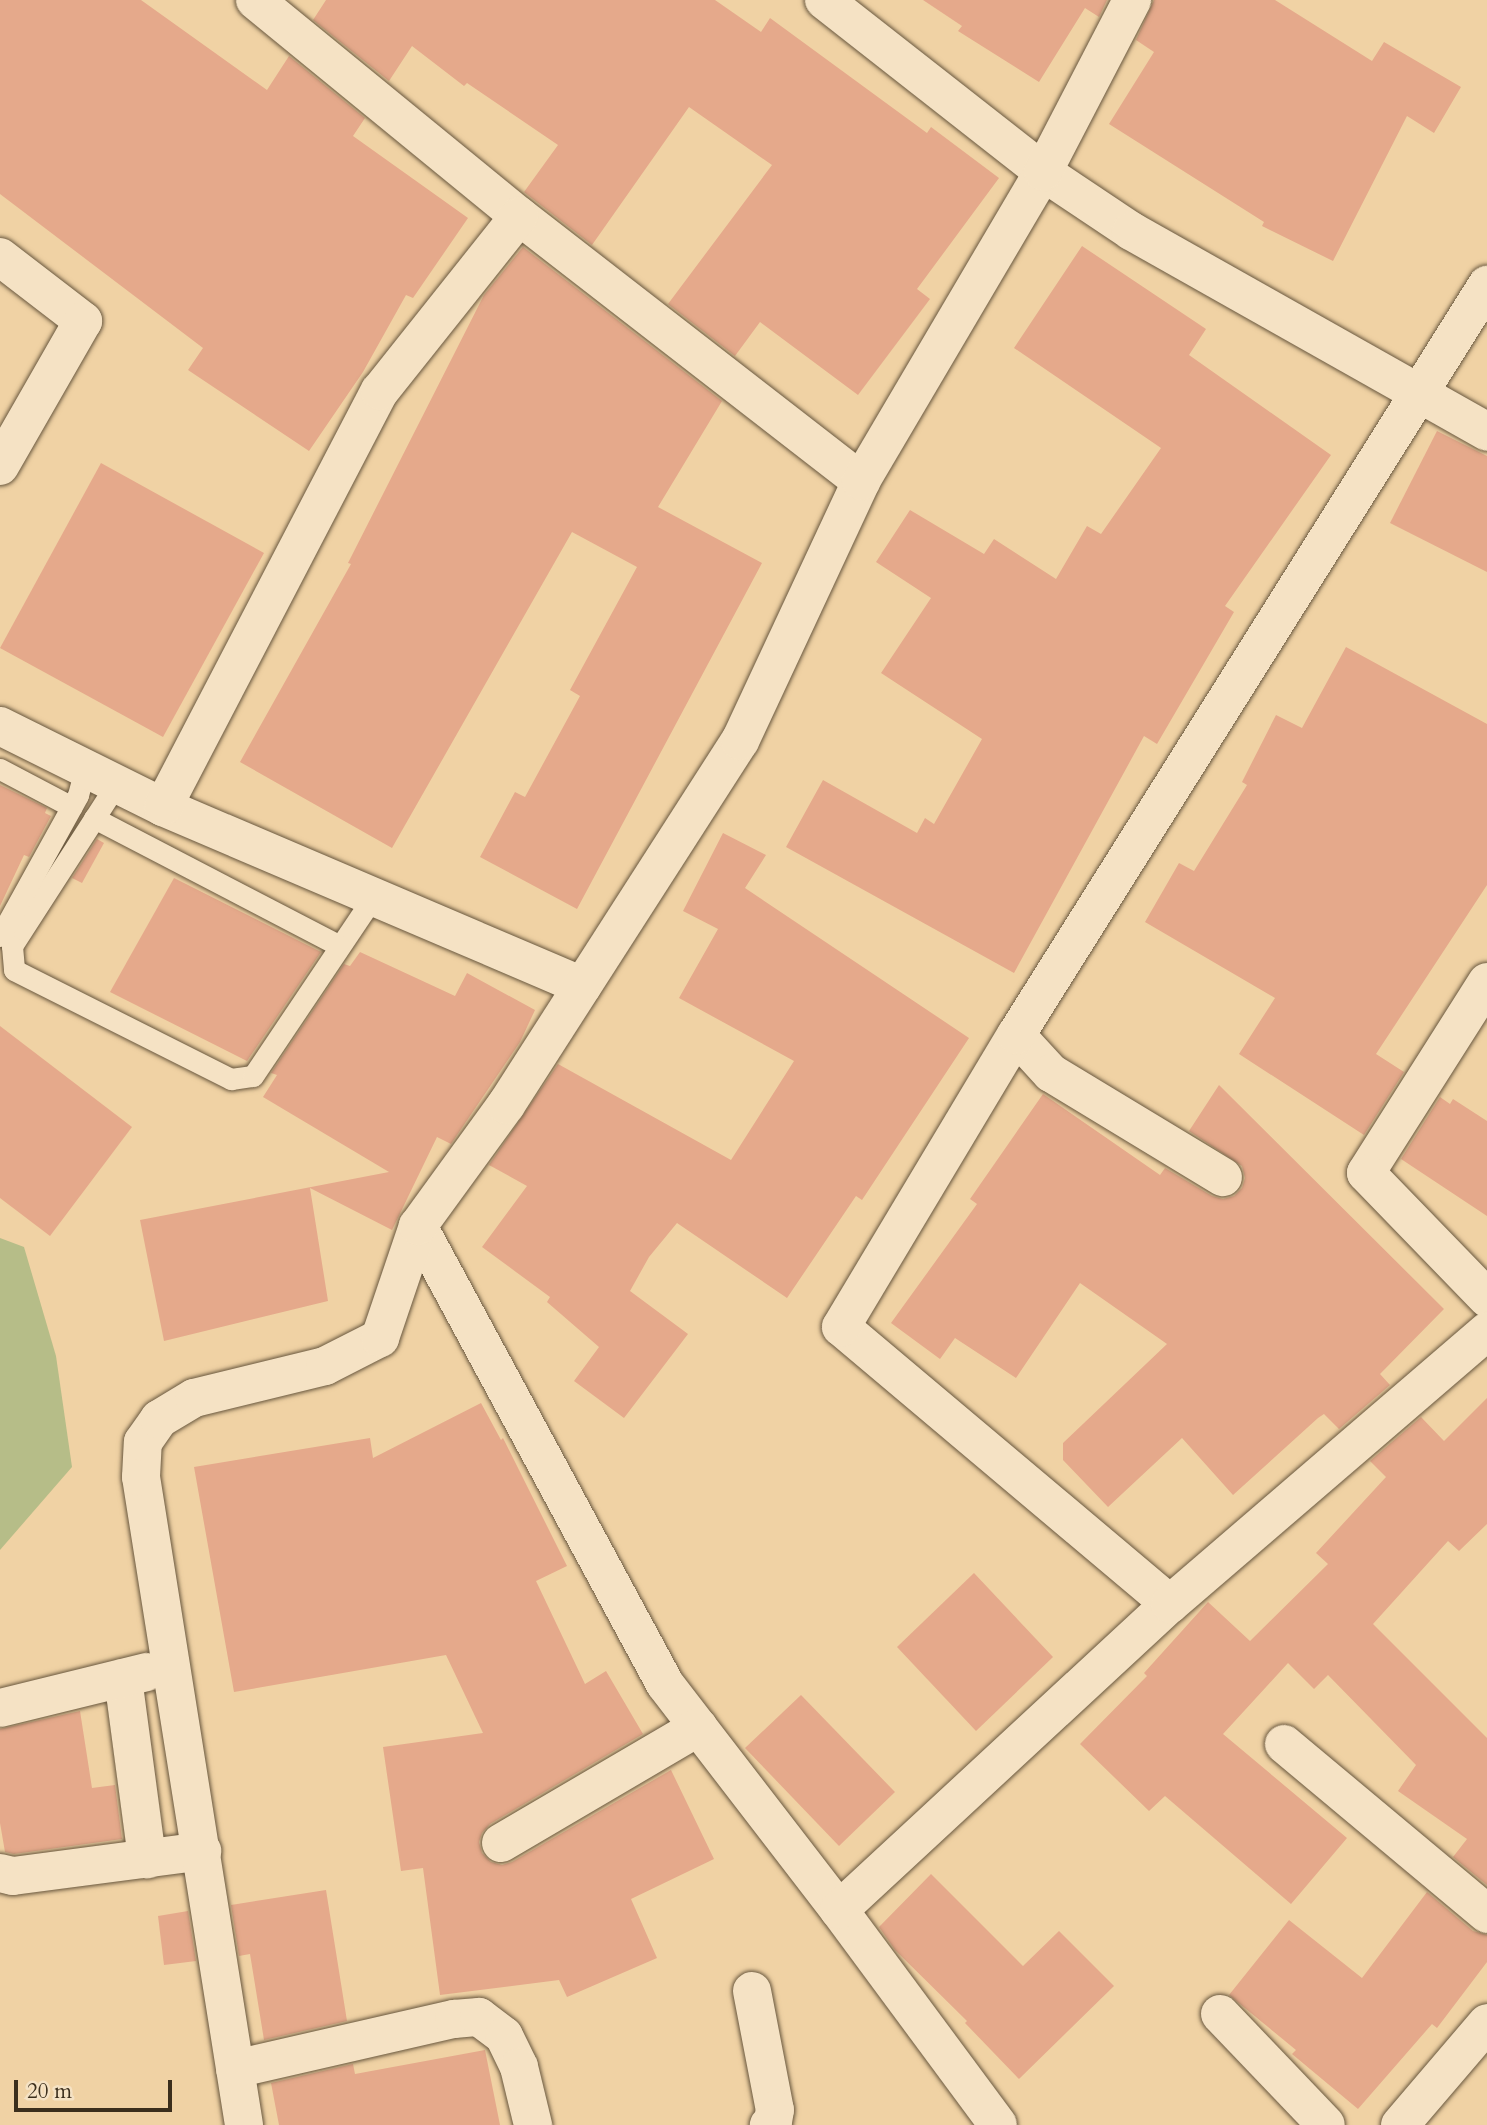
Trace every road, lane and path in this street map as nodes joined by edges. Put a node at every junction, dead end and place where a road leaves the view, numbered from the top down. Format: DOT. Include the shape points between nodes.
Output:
graph roads {
  1 [pos="255,0"];
  2 [pos="824,0"];
  3 [pos="1132,0"];
  4 [pos="1043,172"];
  5 [pos="519,216"];
  6 [pos="0,257"];
  7 [pos="1487,285"];
  8 [pos="1418,396"];
  9 [pos="1487,432"];
  10 [pos="0,466"];
  11 [pos="861,481"];
  12 [pos="0,726"];
  13 [pos="0,769"];
  14 [pos="101,775"];
  15 [pos="72,807"];
  16 [pos="163,807"];
  17 [pos="94,818"];
  18 [pos="374,897"];
  19 [pos="0,936"];
  20 [pos="341,946"];
  21 [pos="1487,982"];
  22 [pos="582,986"];
  23 [pos="1016,1035"];
  24 [pos="1223,1177"];
  25 [pos="418,1226"];
  26 [pos="1487,1298"];
  27 [pos="1487,1331"];
  28 [pos="1170,1604"];
  29 [pos="173,1666"];
  30 [pos="123,1678"];
  31 [pos="0,1708"];
  32 [pos="699,1727"];
  33 [pos="1284,1744"];
  34 [pos="500,1843"];
  35 [pos="202,1852"];
  36 [pos="146,1859"];
  37 [pos="0,1873"];
  38 [pos="839,1910"];
  39 [pos="1487,1914"];
  40 [pos="752,1991"];
  41 [pos="1220,2014"];
  42 [pos="1487,2023"];
  43 [pos="235,2069"];
  44 [pos="244,2125"];
  45 [pos="533,2125"];
  46 [pos="769,2125"];
  47 [pos="998,2125"];
  48 [pos="1326,2125"];
  49 [pos="1399,2125"];
  1 -- 5 [label="street"];
  2 -- 4 [label="street"];
  3 -- 4 [label="street"];
  4 -- 8 [label="street" via="1131,231"];
  4 -- 11 [label="street"];
  5 -- 11 [label="street"];
  5 -- 16 [label="street" via="380,391"];
  6 -- 10 [label="street" via="83,321"];
  7 -- 8 [label="street"];
  8 -- 9 [label="street"];
  8 -- 23 [label="street"];
  11 -- 22 [label="street" via="740,741"];
  12 -- 14 [label="street"];
  13 -- 15 [label="lane"];
  14 -- 15 [label="lane"];
  14 -- 16 [label="street"];
  14 -- 17 [label="lane"];
  15 -- 19 [label="lane"];
  16 -- 18 [label="street"];
  17 -- 20 [label="lane"];
  17 -- 20 [label="lane" via="12,946 13,970 231,1079 253,1076"];
  18 -- 20 [label="lane"];
  18 -- 22 [label="street"];
  21 -- 26 [label="street" via="1366,1173"];
  22 -- 25 [label="street" via="506,1105"];
  23 -- 24 [label="street" via="1051,1073"];
  23 -- 28 [label="street" via="841,1327"];
  25 -- 29 [label="street" via="380,1338 325,1366 194,1398 159,1419 143,1441 141,1476"];
  25 -- 32 [label="street" via="665,1684"];
  27 -- 28 [label="street"];
  28 -- 38 [label="street"];
  29 -- 30 [label="street"];
  29 -- 35 [label="street"];
  30 -- 31 [label="street"];
  30 -- 36 [label="street"];
  32 -- 34 [label="street"];
  32 -- 38 [label="street"];
  33 -- 39 [label="street"];
  35 -- 36 [label="street"];
  35 -- 43 [label="street"];
  36 -- 37 [label="street" via="13,1876"];
  38 -- 47 [label="street"];
  40 -- 46 [label="street" via="775,2110"];
  41 -- 48 [label="street"];
  42 -- 49 [label="street"];
  43 -- 44 [label="street"];
  43 -- 45 [label="street" via="479,2017 503,2036 519,2067"];
}
